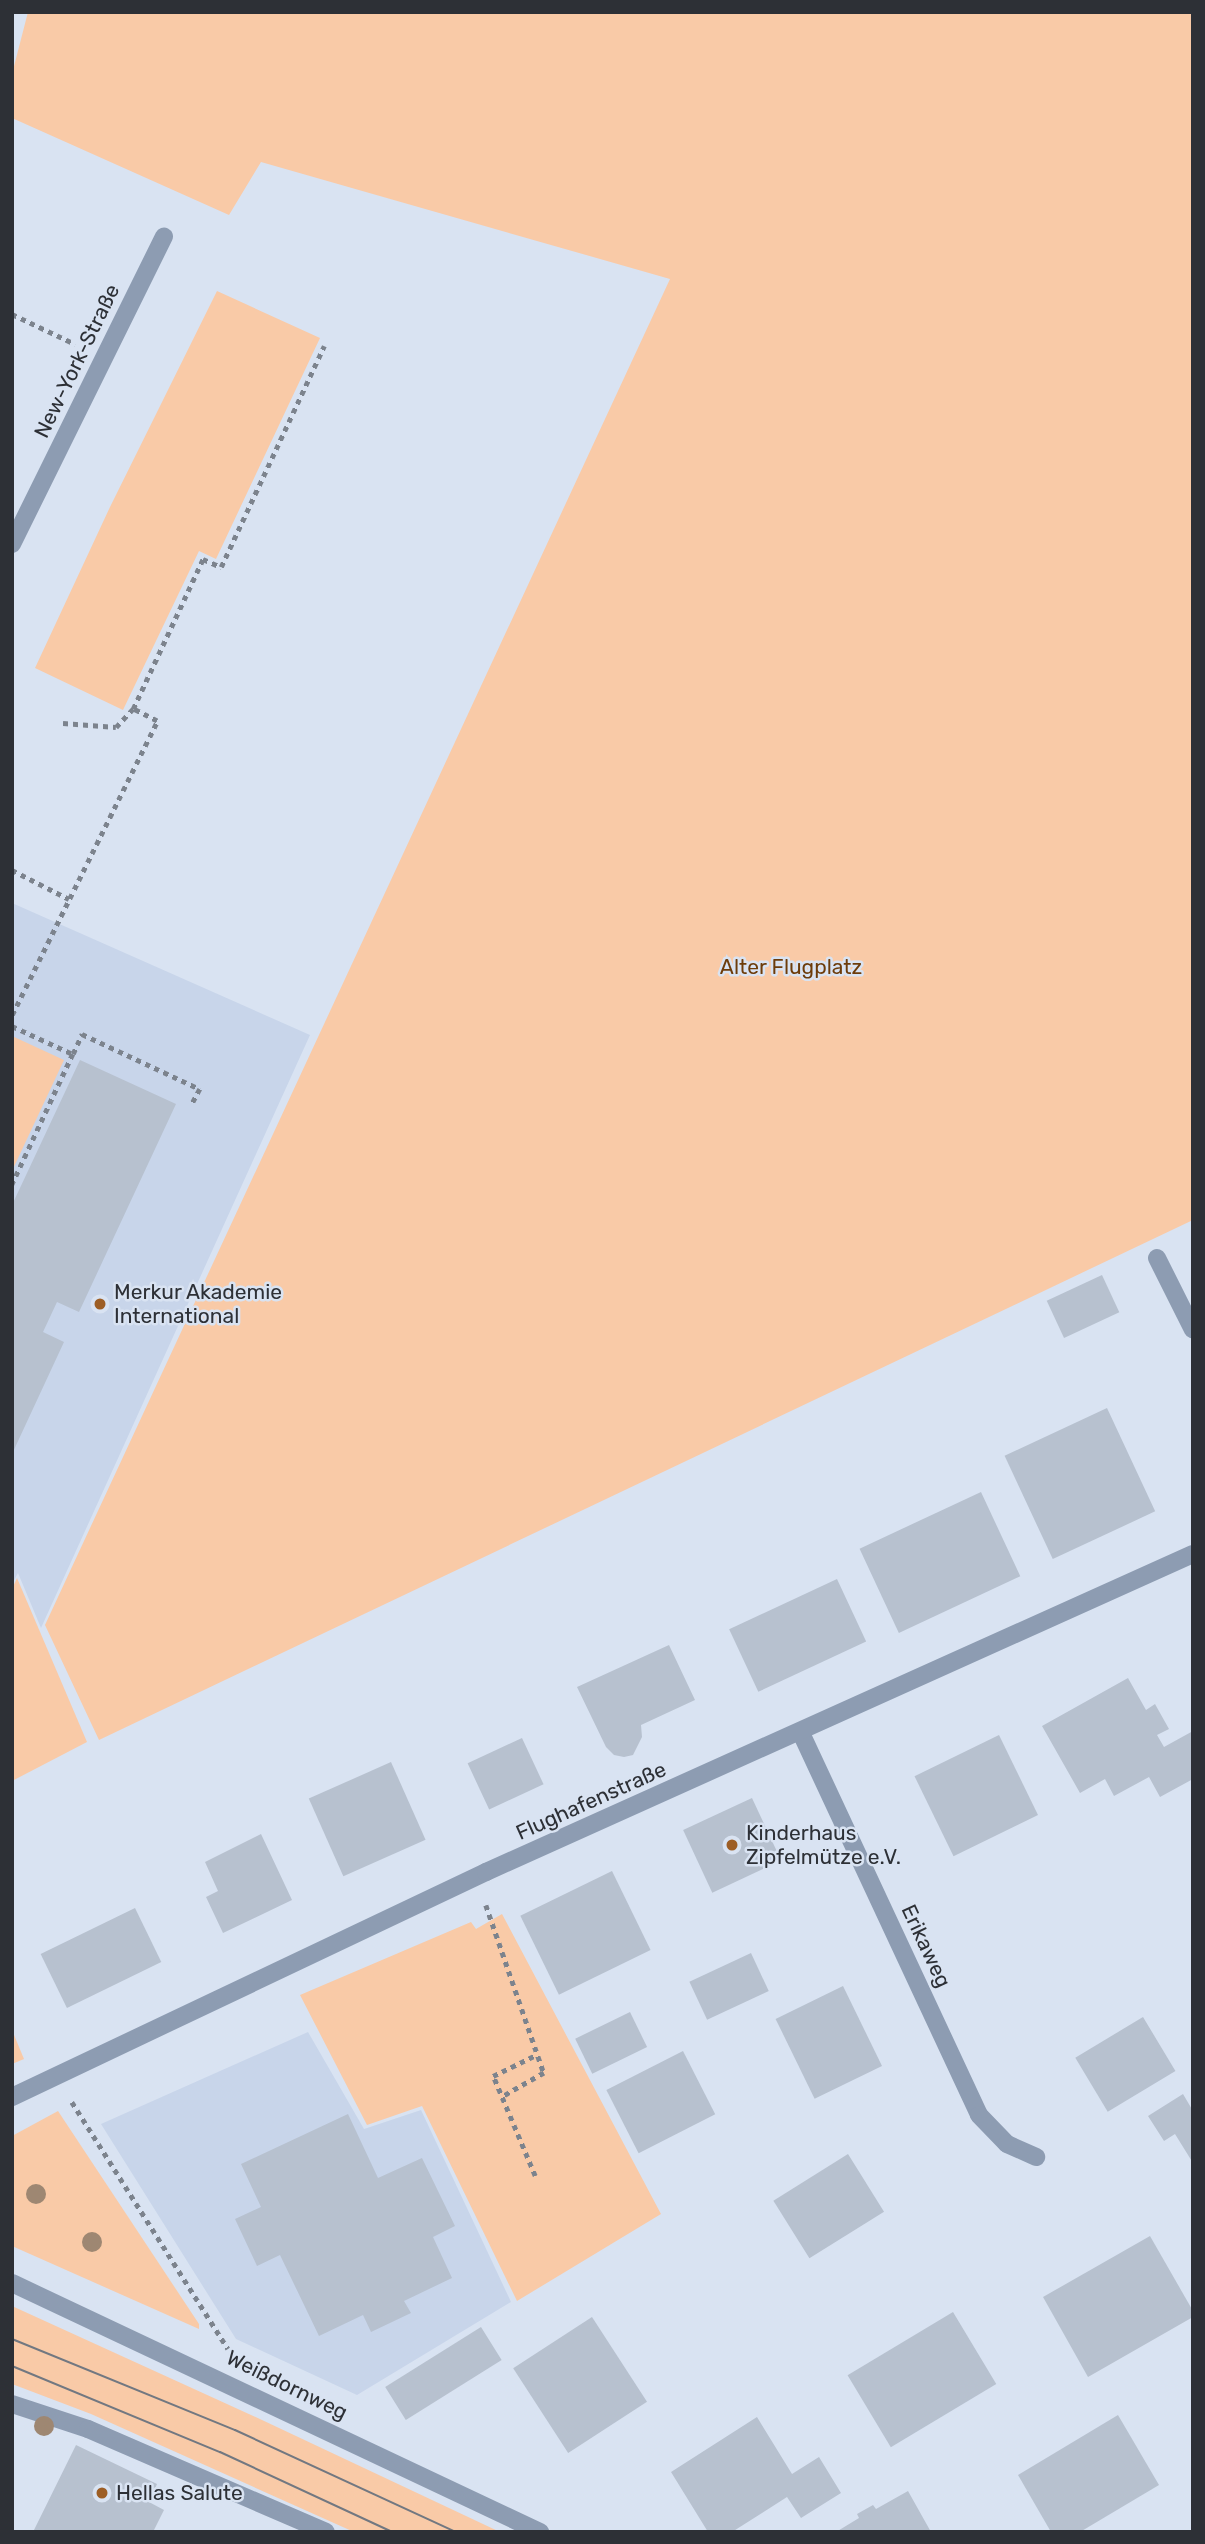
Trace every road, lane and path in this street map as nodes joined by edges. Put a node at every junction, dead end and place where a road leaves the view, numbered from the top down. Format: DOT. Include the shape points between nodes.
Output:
graph roads {
  1 [pos="164,236"];
  2 [pos="12,314"];
  3 [pos="324,346"];
  4 [pos="104,359"];
  5 [pos="12,544"];
  6 [pos="132,709"];
  7 [pos="63,723"];
  8 [pos="12,870"];
  9 [pos="69,899"];
  10 [pos="12,1015"];
  11 [pos="12,1026"];
  12 [pos="73,1054"];
  13 [pos="192,1104"];
  14 [pos="12,1185"];
  15 [pos="1157,1258"];
  16 [pos="1193,1330"];
  17 [pos="1193,1554"];
  18 [pos="801,1732"];
  19 [pos="473,1879"];
  20 [pos="538,2054"];
  21 [pos="57,2077"];
  22 [pos="12,2097"];
  23 [pos="502,2097"];
  24 [pos="1036,2157"];
  25 [pos="536,2176"];
  26 [pos="12,2283"];
  27 [pos="218,2378"];
  28 [pos="12,2404"];
  29 [pos="326,2532"];
  30 [pos="540,2532"];
  1 -- 4 [label="street, New-York-Straße"];
  2 -- 4 [label="path"];
  3 -- 6 [label="path" via="221,567 203,559"];
  4 -- 5 [label="street, New-York-Straße"];
  6 -- 7 [label="path" via="116,727"];
  6 -- 9 [label="path" via="158,721"];
  8 -- 9 [label="path"];
  9 -- 10 [label="path"];
  11 -- 12 [label="path"];
  12 -- 13 [label="path" via="82,1034 200,1089"];
  12 -- 14 [label="path"];
  15 -- 16 [label="street"];
  17 -- 18 [label="street, Flughafenstraße"];
  18 -- 19 [label="street, Flughafenstraße"];
  18 -- 24 [label="street, Erikaweg" via="979,2115 1007,2144"];
  19 -- 20 [label="path" via="492,1919"];
  19 -- 21 [label="street, Flughafenstraße"];
  20 -- 23 [label="path" via="544,2073"];
  20 -- 23 [label="path" via="493,2076"];
  21 -- 22 [label="street, Flughafenstraße"];
  21 -- 27 [label="path" via="228,2349"];
  23 -- 25 [label="path"];
  26 -- 27 [label="street, Weißdornweg"];
  27 -- 30 [label="street, Weißdornweg"];
  28 -- 29 [label="street" via="88,2429"];
}
